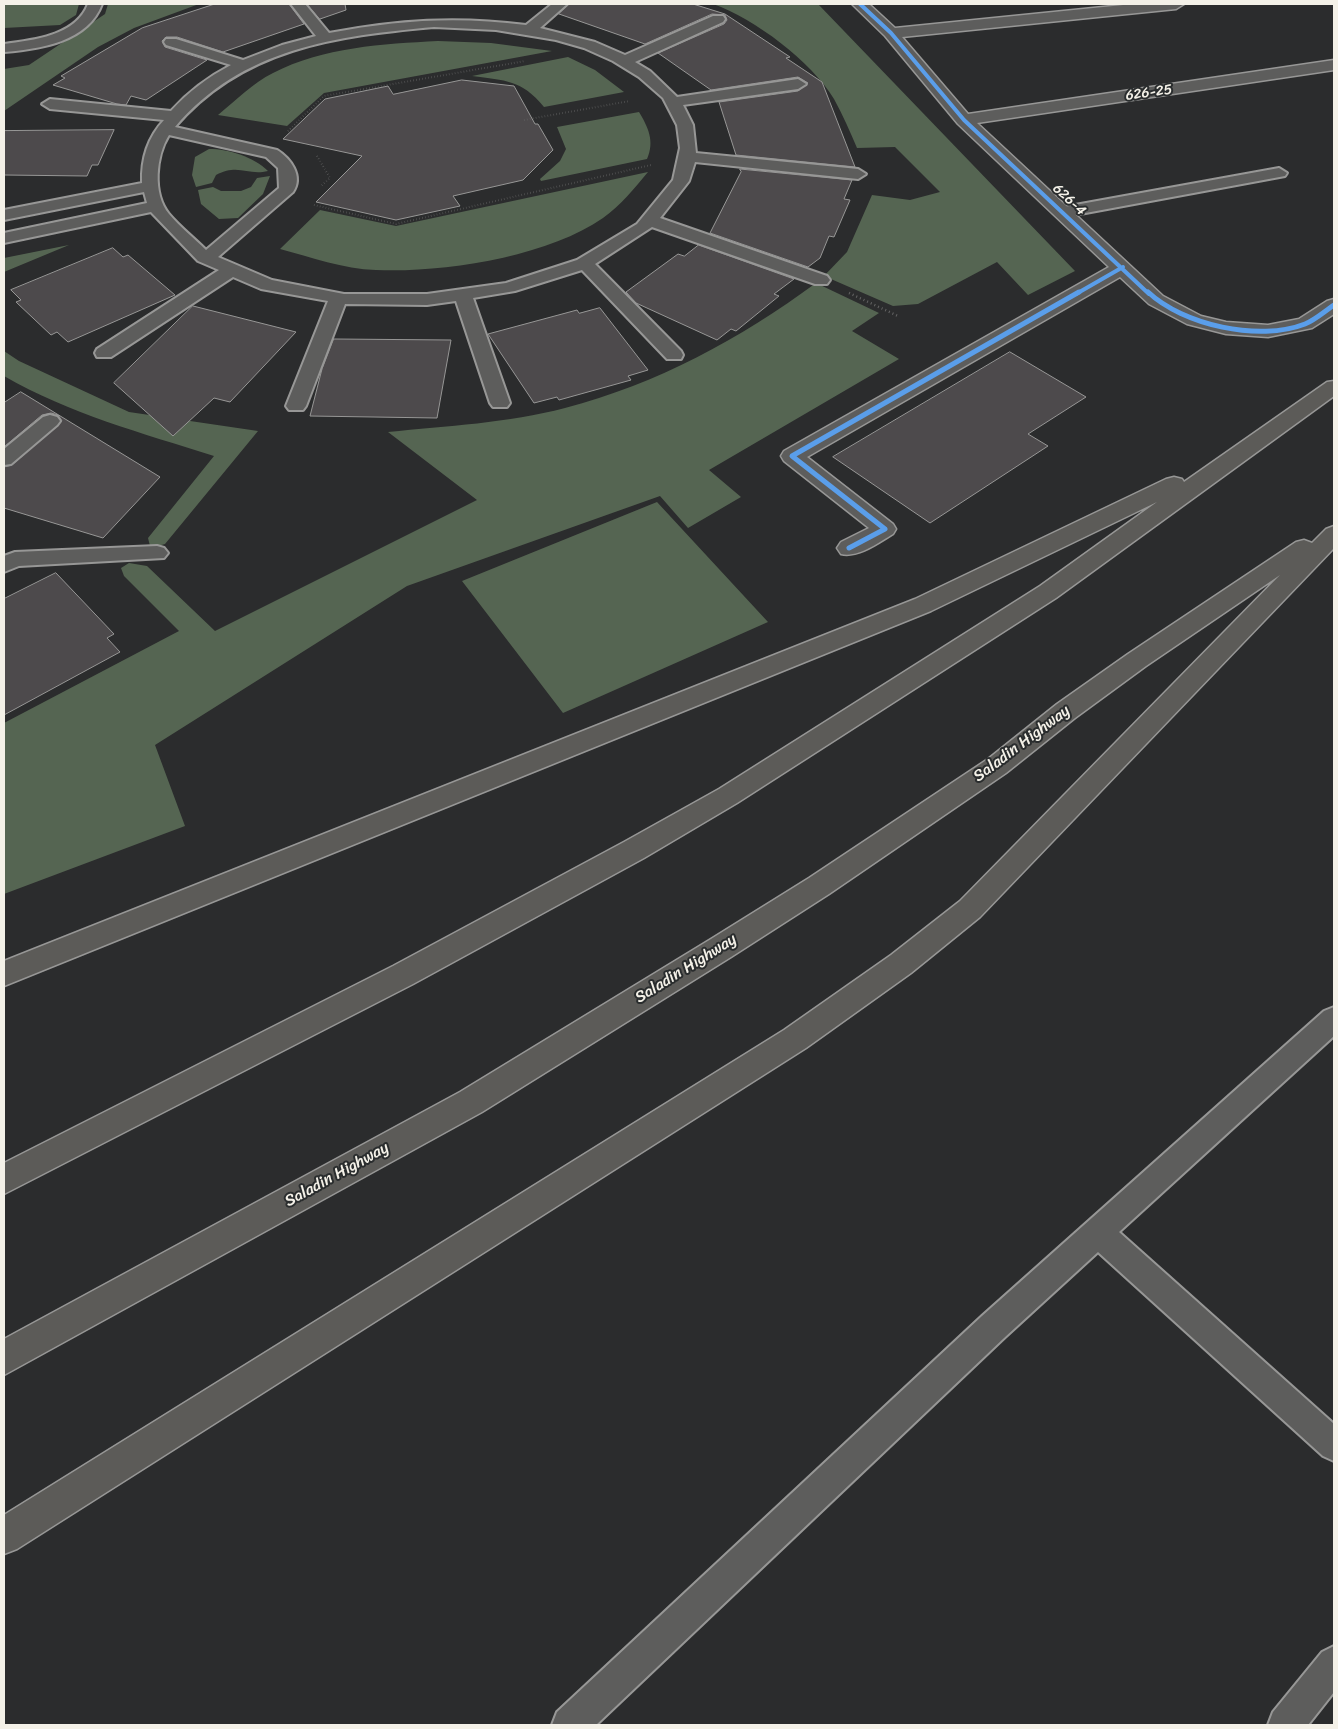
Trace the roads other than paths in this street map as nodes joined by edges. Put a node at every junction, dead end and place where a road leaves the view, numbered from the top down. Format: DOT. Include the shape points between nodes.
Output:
graph roads {
  1 [pos="95,4"];
  2 [pos="298,4"];
  3 [pos="560,4"];
  4 [pos="860,4"];
  5 [pos="1176,4"];
  6 [pos="718,20"];
  7 [pos="529,30"];
  8 [pos="891,33"];
  9 [pos="325,37"];
  10 [pos="171,42"];
  11 [pos="4,48"];
  12 [pos="624,61"];
  13 [pos="245,65"];
  14 [pos="1334,65"];
  15 [pos="798,84"];
  16 [pos="670,98"];
  17 [pos="50,104"];
  18 [pos="175,116"];
  19 [pos="964,120"];
  20 [pos="164,129"];
  21 [pos="688,157"];
  22 [pos="1279,173"];
  23 [pos="858,174"];
  24 [pos="150,186"];
  25 [pos="156,206"];
  26 [pos="1064,212"];
  27 [pos="4,215"];
  28 [pos="650,221"];
  29 [pos="4,238"];
  30 [pos="207,258"];
  31 [pos="585,263"];
  32 [pos="1123,267"];
  33 [pos="230,270"];
  34 [pos="821,280"];
  35 [pos="463,296"];
  36 [pos="338,298"];
  37 [pos="1334,304"];
  38 [pos="104,353"];
  39 [pos="674,355"];
  40 [pos="1334,387"];
  41 [pos="500,404"];
  42 [pos="296,406"];
  43 [pos="50,421"];
  44 [pos="1243,450"];
  45 [pos="4,459"];
  46 [pos="1334,528"];
  47 [pos="1334,534"];
  48 [pos="849,548"];
  49 [pos="157,553"];
  50 [pos="7,560"];
  51 [pos="4,974"];
  52 [pos="1334,1019"];
  53 [pos="4,1179"];
  54 [pos="1097,1232"];
  55 [pos="4,1358"];
  56 [pos="1334,1445"];
  57 [pos="4,1536"];
  58 [pos="1334,1664"];
  59 [pos="570,1725"];
  60 [pos="1286,1725"];
  1 -- 11 [label="lane" via="88,18 68,32 30,46"];
  2 -- 9 [label="lane"];
  3 -- 7 [label="lane"];
  4 -- 8 [label="street, 626-4"];
  5 -- 8 [label="street"];
  6 -- 12 [label="lane"];
  7 -- 9 [label="lane" via="433,18"];
  7 -- 12 [label="lane" via="579,42"];
  8 -- 19 [label="street, 626-4"];
  9 -- 13 [label="lane"];
  10 -- 13 [label="lane"];
  12 -- 16 [label="lane" via="648,77"];
  13 -- 18 [label="lane" via="194,97"];
  14 -- 19 [label="street, 626-25"];
  15 -- 16 [label="lane"];
  16 -- 21 [label="lane" via="686,129"];
  17 -- 18 [label="lane"];
  18 -- 20 [label="lane"];
  19 -- 26 [label="street, 626-4"];
  20 -- 24 [label="lane" via="154,148"];
  20 -- 30 [label="lane" via="272,152 284,160 288,170 287,189"];
  21 -- 23 [label="lane"];
  21 -- 28 [label="lane" via="677,189"];
  22 -- 26 [label="lane"];
  24 -- 25 [label="lane"];
  24 -- 27 [label="lane"];
  25 -- 29 [label="lane"];
  25 -- 30 [label="lane" via="184,242"];
  26 -- 32 [label="street, 626-4"];
  28 -- 31 [label="lane" via="611,250"];
  28 -- 34 [label="lane"];
  30 -- 33 [label="lane"];
  31 -- 35 [label="lane" via="548,277"];
  31 -- 39 [label="lane"];
  32 -- 37 [label="street, 626-4" via="1156,300 1194,320 1226,328 1268,331 1305,324"];
  32 -- 48 [label="street" via="792,456 885,529"];
  33 -- 36 [label="lane" via="262,283"];
  33 -- 38 [label="lane"];
  35 -- 36 [label="lane" via="379,301"];
  35 -- 41 [label="lane"];
  36 -- 42 [label="lane"];
  40 -- 44 [label="highway"];
  43 -- 45 [label="lane"];
  44 -- 51 [label="highway" via="923,605"];
  44 -- 53 [label="highway" via="1048,592 728,796 403,975"];
  46 -- 55 [label="highway, Saladin Highway" via="1137,660 981,777 730,943 471,1102"];
  47 -- 57 [label="highway" via="970,909 901,964 795,1038"];
  49 -- 50 [label="lane"];
  52 -- 54 [label="lane"];
  54 -- 56 [label="lane"];
  54 -- 59 [label="lane"];
  58 -- 60 [label="lane"];
}
